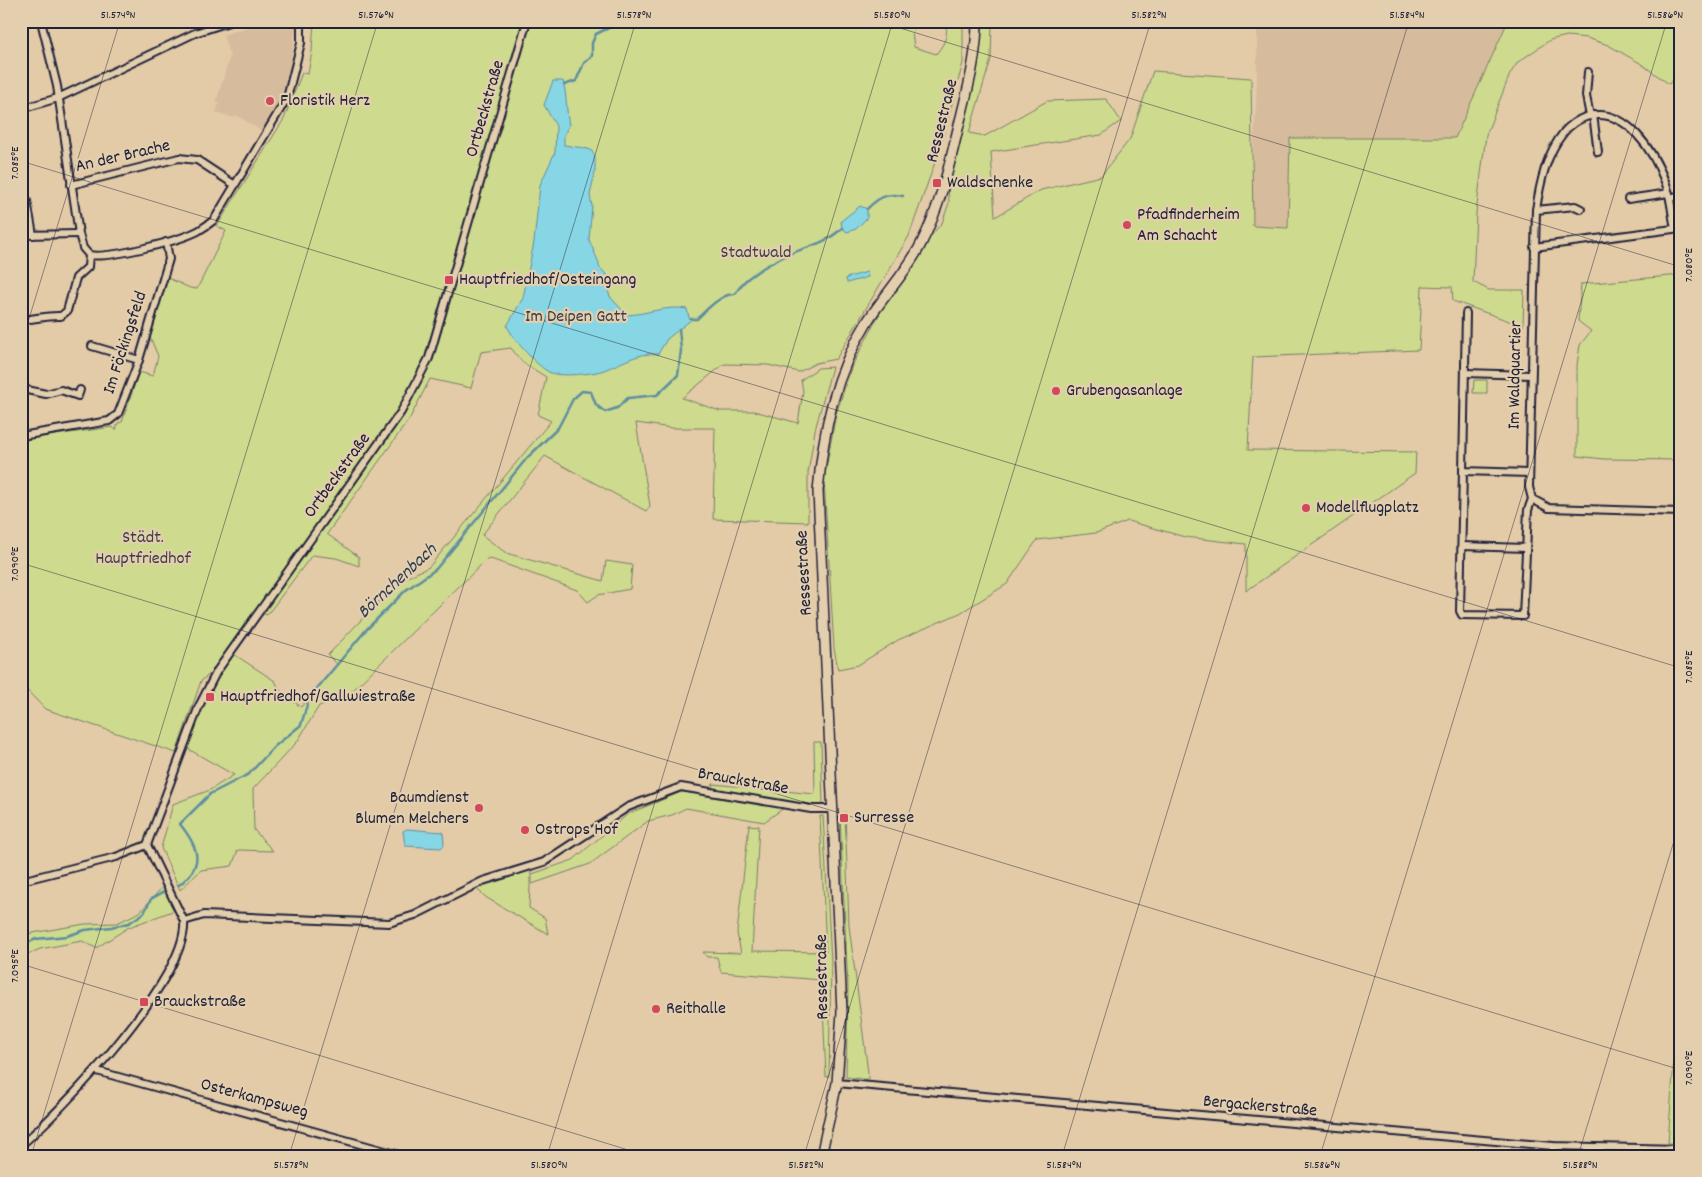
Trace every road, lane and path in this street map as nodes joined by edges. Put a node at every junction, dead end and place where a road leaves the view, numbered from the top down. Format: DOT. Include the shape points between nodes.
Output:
graph roads {
  1 [pos="41,21"];
  2 [pos="232,21"];
  3 [pos="301,21"];
  4 [pos="527,21"];
  5 [pos="977,21"];
  6 [pos="1588,72"];
  7 [pos="58,98"];
  8 [pos="21,109"];
  9 [pos="1591,116"];
  10 [pos="1598,152"];
  11 [pos="70,185"];
  12 [pos="235,185"];
  13 [pos="1669,195"];
  14 [pos="1681,195"];
  15 [pos="1628,200"];
  16 [pos="21,202"];
  17 [pos="1581,209"];
  18 [pos="1536,210"];
  19 [pos="1678,228"];
  20 [pos="79,234"];
  21 [pos="21,235"];
  22 [pos="33,235"];
  23 [pos="166,242"];
  24 [pos="1534,247"];
  25 [pos="89,255"];
  26 [pos="1466,313"];
  27 [pos="21,320"];
  28 [pos="92,346"];
  29 [pos="139,360"];
  30 [pos="1465,373"];
  31 [pos="1531,376"];
  32 [pos="80,390"];
  33 [pos="21,392"];
  34 [pos="21,436"];
  35 [pos="1463,471"];
  36 [pos="1528,473"];
  37 [pos="1532,499"];
  38 [pos="1681,512"];
  39 [pos="1462,546"];
  40 [pos="1526,548"];
  41 [pos="833,809"];
  42 [pos="147,845"];
  43 [pos="21,882"];
  44 [pos="184,920"];
  45 [pos="97,1071"];
  46 [pos="836,1083"];
  47 [pos="21,1145"];
  48 [pos="1553,1146"];
  49 [pos="1681,1149"];
  50 [pos="403,1156"];
  51 [pos="821,1156"];
  52 [pos="1553,1156"];
  1 -- 7 [label="street"];
  2 -- 7 [label="street" via="195,33"];
  3 -- 12 [label="street" via="301,43 287,98"];
  4 -- 42 [label="street, Ortbeckstraße" via="429,358 418,383 401,412 217,672 199,706"];
  5 -- 41 [label="main road, Ressestraße" via="968,88 938,203 921,245 867,322 849,357 830,408 821,450 818,491"];
  6 -- 9 [label="street" via="1586,96"];
  7 -- 8 [label="street"];
  7 -- 11 [label="street"];
  9 -- 10 [label="street"];
  9 -- 13 [label="street" via="1615,118 1634,132 1657,164"];
  9 -- 18 [label="street, Im Waldquartier" via="1569,127 1554,148 1544,169"];
  11 -- 12 [label="street, An der Brache" via="179,158 197,160"];
  11 -- 20 [label="street"];
  12 -- 23 [label="street" via="214,220 197,231"];
  13 -- 14 [label="street"];
  13 -- 15 [label="street"];
  13 -- 19 [label="street"];
  16 -- 22 [label="street" via="27,201 29,205"];
  17 -- 18 [label="street" via="1575,206"];
  18 -- 24 [label="street, Im Waldquartier"];
  19 -- 24 [label="street"];
  20 -- 22 [label="street"];
  20 -- 25 [label="street"];
  21 -- 22 [label="street"];
  23 -- 25 [label="street" via="102,256"];
  23 -- 29 [label="street, Im Föckingsfeld" via="169,259"];
  24 -- 31 [label="street, Im Waldquartier"];
  25 -- 27 [label="street" via="88,267 76,278 67,311 61,316"];
  26 -- 30 [label="street"];
  28 -- 29 [label="street"];
  29 -- 34 [label="street, Im Föckingsfeld" via="118,414 109,421"];
  30 -- 31 [label="street"];
  30 -- 35 [label="street"];
  31 -- 36 [label="street, Im Waldquartier"];
  32 -- 33 [label="street, Im Föckingsfeld" via="78,396 61,390 46,394"];
  35 -- 36 [label="street"];
  35 -- 39 [label="street"];
  36 -- 37 [label="street, Im Waldquartier"];
  37 -- 38 [label="street" via="1549,508"];
  37 -- 40 [label="street, Im Waldquartier" via="1528,510"];
  39 -- 40 [label="street"];
  39 -- 40 [label="street, Im Waldquartier" via="1460,612 1466,616 1523,616"];
  41 -- 44 [label="street, Brauckstraße" via="811,809 681,787 628,807 544,862 483,881 415,915 388,922 204,915"];
  41 -- 46 [label="main road, Ressestraße" via="842,1012"];
  42 -- 43 [label="street" via="116,857"];
  42 -- 44 [label="street"];
  44 -- 45 [label="street" via="185,933 164,976"];
  45 -- 47 [label="street"];
  45 -- 50 [label="street, Osterkampsweg"];
  46 -- 48 [label="street, Bergackerstraße"];
  46 -- 51 [label="main road, Ressestraße"];
  48 -- 49 [label="street, Bergackerstraße"];
  48 -- 52 [label="street"];
}
